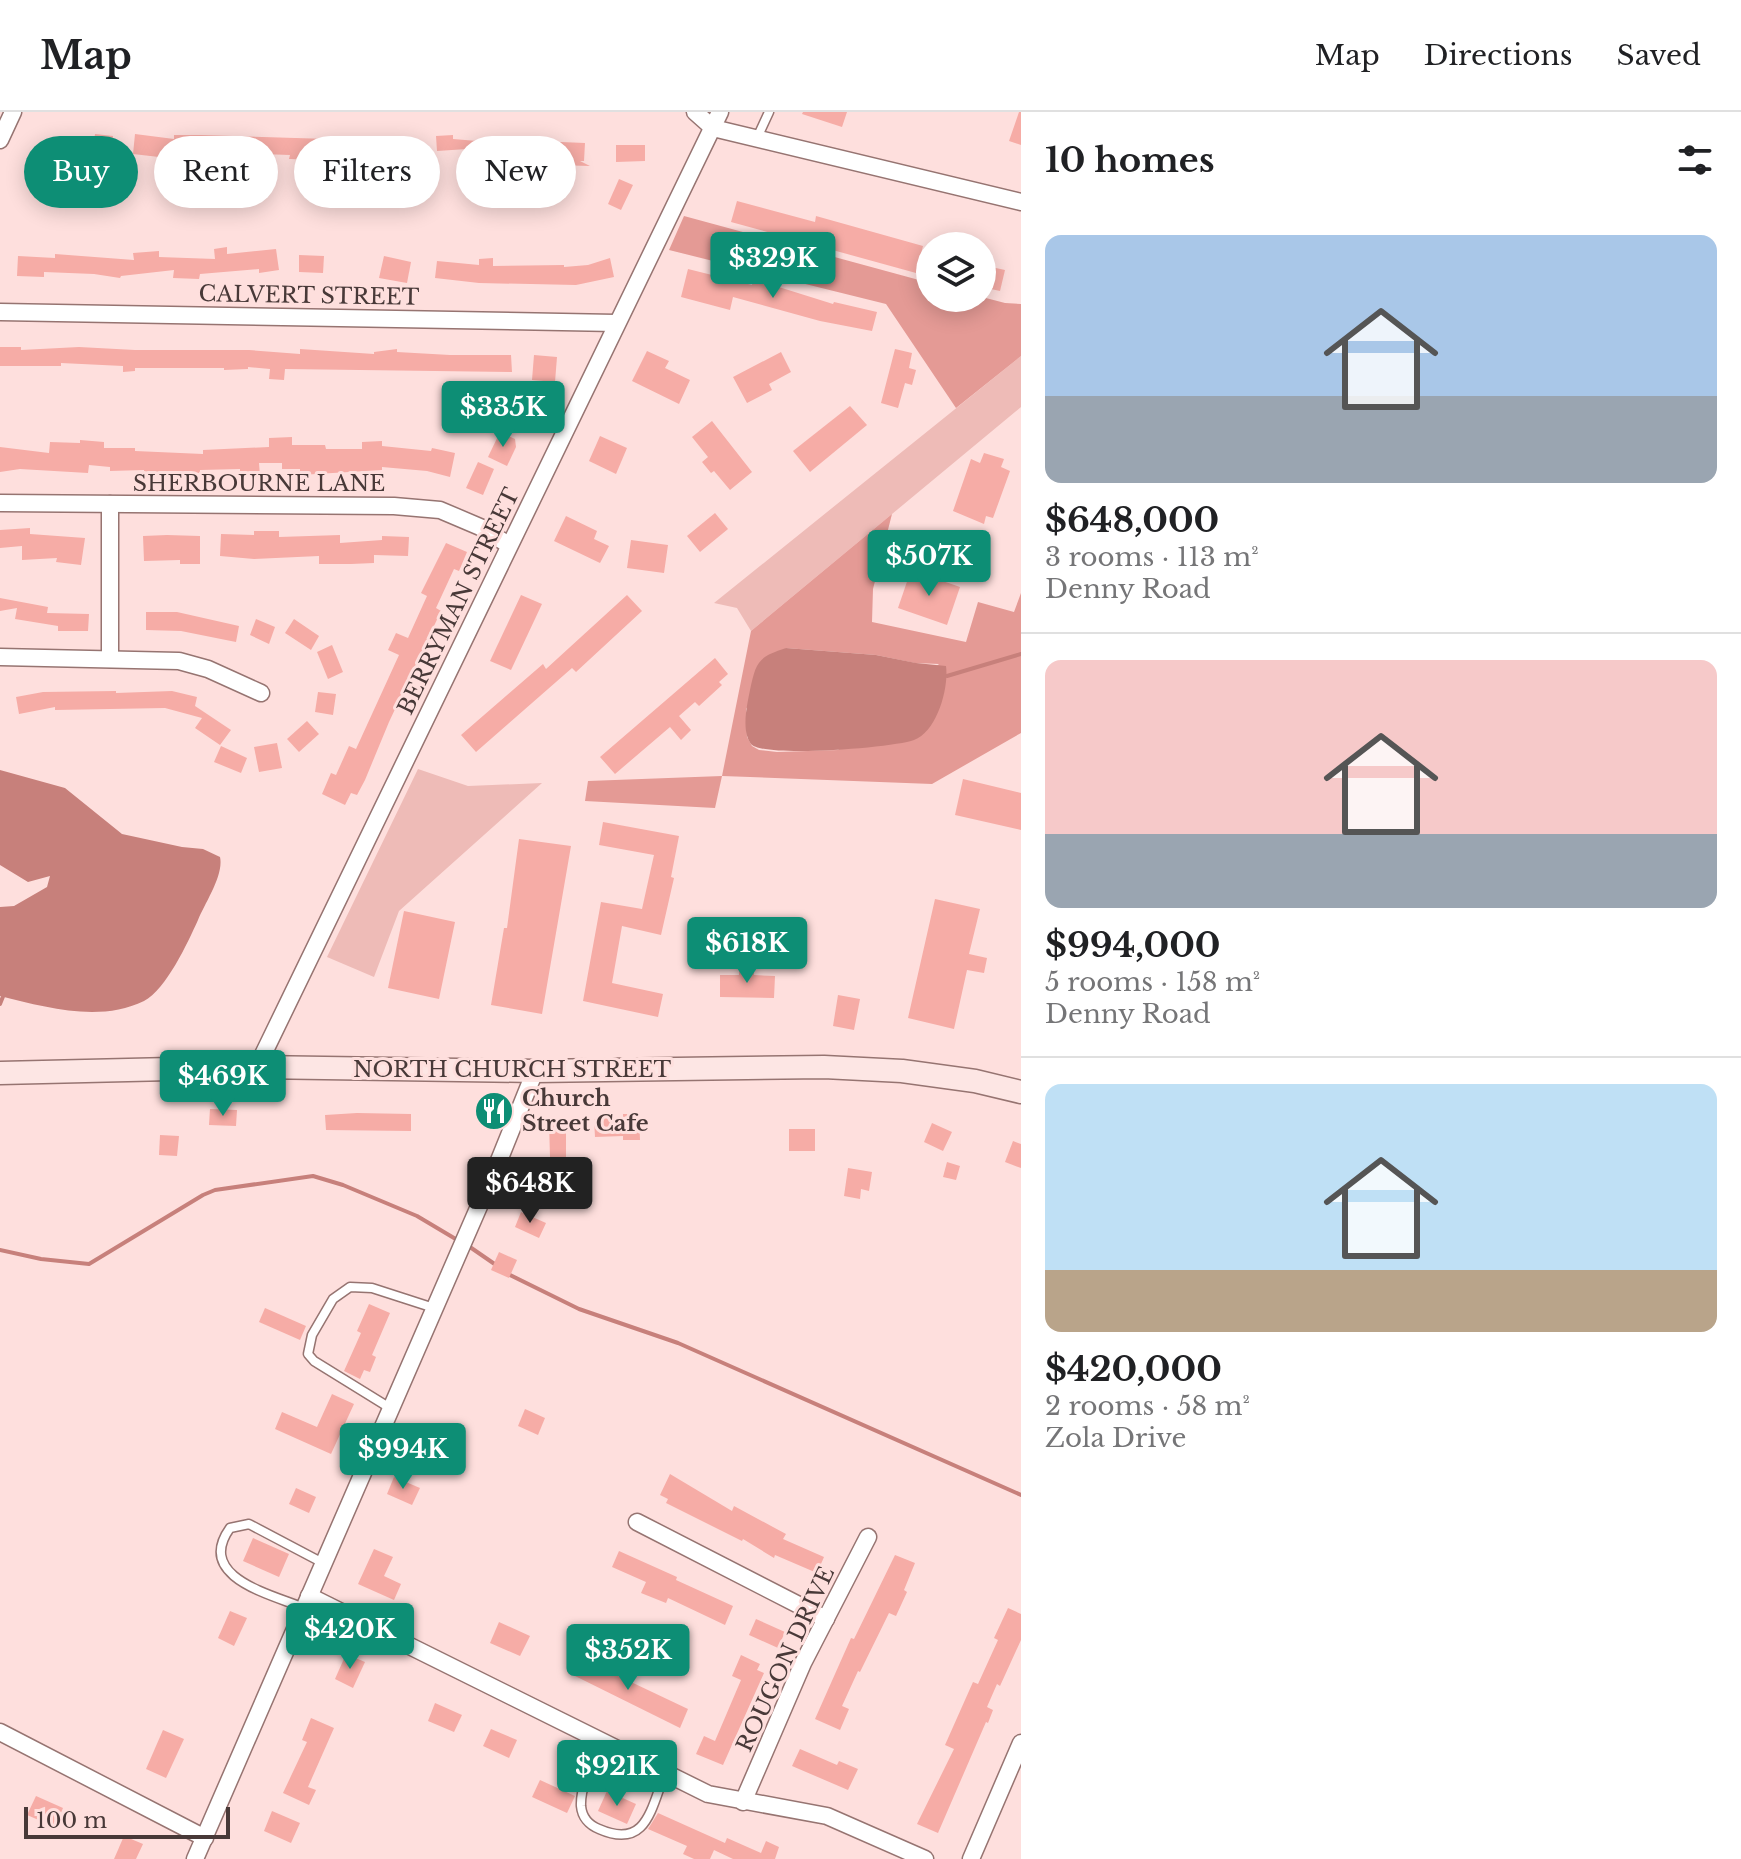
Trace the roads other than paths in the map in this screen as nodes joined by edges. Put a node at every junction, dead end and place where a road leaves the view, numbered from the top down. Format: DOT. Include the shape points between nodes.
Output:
graph roads {
  1 [pos="13,112"];
  2 [pos="695,112"];
  3 [pos="720,112"];
  4 [pos="769,112"];
  5 [pos="713,128"];
  6 [pos="757,138"];
  7 [pos="0,140"];
  8 [pos="1021,202"];
  9 [pos="0,312"];
  10 [pos="616,323"];
  11 [pos="0,503"];
  12 [pos="110,504"];
  13 [pos="509,545"];
  14 [pos="0,657"];
  15 [pos="110,659"];
  16 [pos="261,693"];
  17 [pos="257,1067"];
  18 [pos="535,1071"];
  19 [pos="0,1073"];
  20 [pos="1021,1092"];
  21 [pos="434,1308"];
  22 [pos="390,1408"];
  23 [pos="637,1522"];
  24 [pos="868,1537"];
  25 [pos="323,1563"];
  26 [pos="306,1602"];
  27 [pos="826,1619"];
  28 [pos="0,1732"];
  29 [pos="602,1742"];
  30 [pos="1021,1743"];
  31 [pos="665,1773"];
  32 [pos="743,1802"];
  33 [pos="205,1838"];
  34 [pos="195,1859"];
  35 [pos="925,1859"];
  36 [pos="971,1859"];
  1 -- 7 [label="street"];
  2 -- 5 [label="street"];
  3 -- 5 [label="street, BERRYMAN STREET"];
  4 -- 6 [label="lane"];
  5 -- 6 [label="street"];
  5 -- 10 [label="street, BERRYMAN STREET"];
  6 -- 8 [label="street"];
  9 -- 10 [label="street, CALVERT STREET"];
  10 -- 13 [label="street, BERRYMAN STREET"];
  11 -- 12 [label="street, SHERBOURNE LANE"];
  12 -- 13 [label="street, SHERBOURNE LANE" via="440,510"];
  12 -- 15 [label="street"];
  13 -- 17 [label="street, BERRYMAN STREET"];
  14 -- 15 [label="street"];
  15 -- 16 [label="street" via="179,661"];
  17 -- 18 [label="main road, NORTH CHURCH STREET"];
  17 -- 19 [label="main road, NORTH CHURCH STREET"];
  18 -- 20 [label="main road, NORTH CHURCH STREET" via="855,1067 975,1081"];
  18 -- 21 [label="street"];
  21 -- 22 [label="street"];
  21 -- 22 [label="lane" via="372,1288 350,1287 333,1299 309,1343 314,1361"];
  22 -- 25 [label="street"];
  23 -- 27 [label="street"];
  24 -- 27 [label="street, ROUGON DRIVE"];
  25 -- 26 [label="street"];
  25 -- 26 [label="lane" via="249,1524 230,1528 223,1539 220,1559 242,1583"];
  26 -- 29 [label="street"];
  26 -- 33 [label="street"];
  27 -- 32 [label="street, ROUGON DRIVE"];
  28 -- 33 [label="street"];
  29 -- 31 [label="street"];
  29 -- 31 [label="lane" via="581,1805 592,1825 615,1835 635,1832 647,1818"];
  30 -- 36 [label="street"];
  31 -- 32 [label="street" via="708,1794"];
  32 -- 35 [label="street" via="827,1816"];
  33 -- 34 [label="street"];
}
